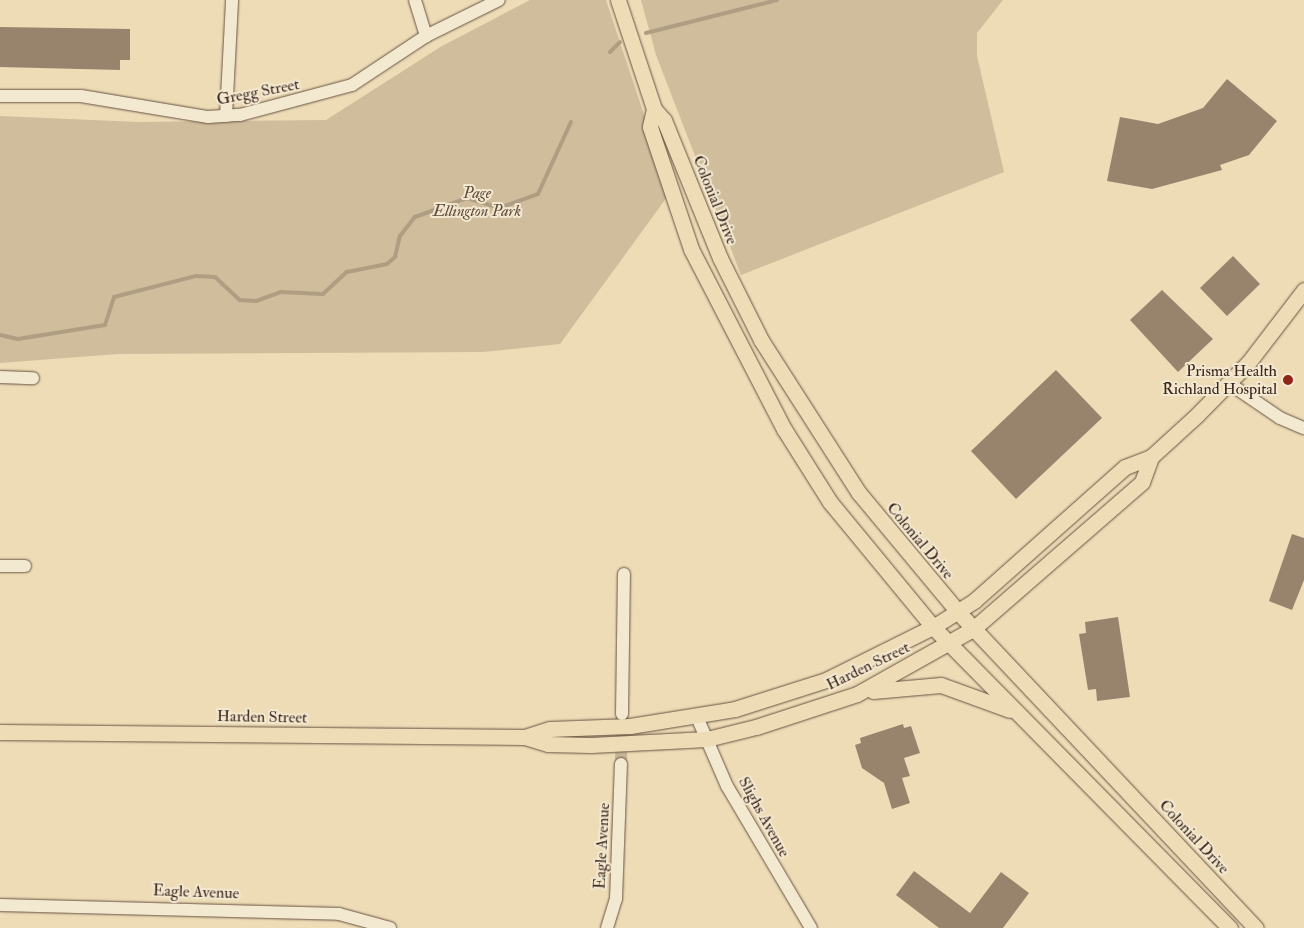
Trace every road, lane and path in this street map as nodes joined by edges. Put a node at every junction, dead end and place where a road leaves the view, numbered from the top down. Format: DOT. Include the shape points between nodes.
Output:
graph roads {
  1 [pos="232,0"];
  2 [pos="415,0"];
  3 [pos="499,0"];
  4 [pos="618,0"];
  5 [pos="426,36"];
  6 [pos="0,96"];
  7 [pos="654,109"];
  8 [pos="226,116"];
  9 [pos="1304,290"];
  10 [pos="0,378"];
  11 [pos="33,378"];
  12 [pos="1230,384"];
  13 [pos="1304,428"];
  14 [pos="1151,456"];
  15 [pos="0,566"];
  16 [pos="25,566"];
  17 [pos="624,574"];
  18 [pos="958,612"];
  19 [pos="933,627"];
  20 [pos="973,629"];
  21 [pos="950,644"];
  22 [pos="857,694"];
  23 [pos="622,711"];
  24 [pos="1019,714"];
  25 [pos="697,717"];
  26 [pos="0,732"];
  27 [pos="524,737"];
  28 [pos="707,739"];
  29 [pos="621,764"];
  30 [pos="0,905"];
  31 [pos="362,924"];
  32 [pos="390,928"];
  33 [pos="606,928"];
  34 [pos="811,928"];
  35 [pos="1230,928"];
  36 [pos="1256,928"];
  1 -- 8 [label="street"];
  2 -- 5 [label="street"];
  3 -- 5 [label="street, Gregg Street"];
  4 -- 7 [label="main road, Colonial Drive"];
  5 -- 8 [label="street, Gregg Street" via="352,85 290,105"];
  6 -- 8 [label="street, Gregg Street" via="81,96 208,117"];
  7 -- 18 [label="main road, Colonial Drive" via="664,120 720,258 808,418 898,544"];
  7 -- 19 [label="main road, Colonial Drive" via="650,127 688,241 784,429 830,502"];
  9 -- 12 [label="main road, Harden Street"];
  10 -- 11 [label="street"];
  12 -- 13 [label="street" via="1280,418"];
  12 -- 14 [label="main road, Harden Street"];
  14 -- 18 [label="main road, Harden Street" via="1125,466"];
  14 -- 20 [label="main road, Harden Street" via="1142,482"];
  15 -- 16 [label="street"];
  17 -- 23 [label="street"];
  18 -- 19 [label="main road, Harden Street"];
  18 -- 20 [label="main road, Colonial Drive"];
  19 -- 21 [label="main road, Colonial Drive"];
  19 -- 25 [label="main road, Harden Street" via="826,680"];
  20 -- 21 [label="main road, Harden Street"];
  20 -- 36 [label="main road, Colonial Drive"];
  21 -- 22 [label="main road, Harden Street"];
  21 -- 24 [label="main road, Colonial Drive"];
  22 -- 24 [label="main road" via="910,685 941,685"];
  22 -- 28 [label="main road, Harden Street" via="786,720"];
  24 -- 35 [label="main road, Colonial Drive"];
  25 -- 27 [label="main road, Harden Street" via="550,729"];
  25 -- 28 [label="street, Slighs Avenue"];
  26 -- 27 [label="main road, Harden Street"];
  27 -- 28 [label="main road, Harden Street" via="548,744 591,746"];
  28 -- 34 [label="street, Slighs Avenue" via="759,843"];
  29 -- 33 [label="street, Eagle Avenue" via="616,899"];
  30 -- 31 [label="street, Eagle Avenue" via="339,914"];
  31 -- 32 [label="street, Eagle Avenue"];
}
